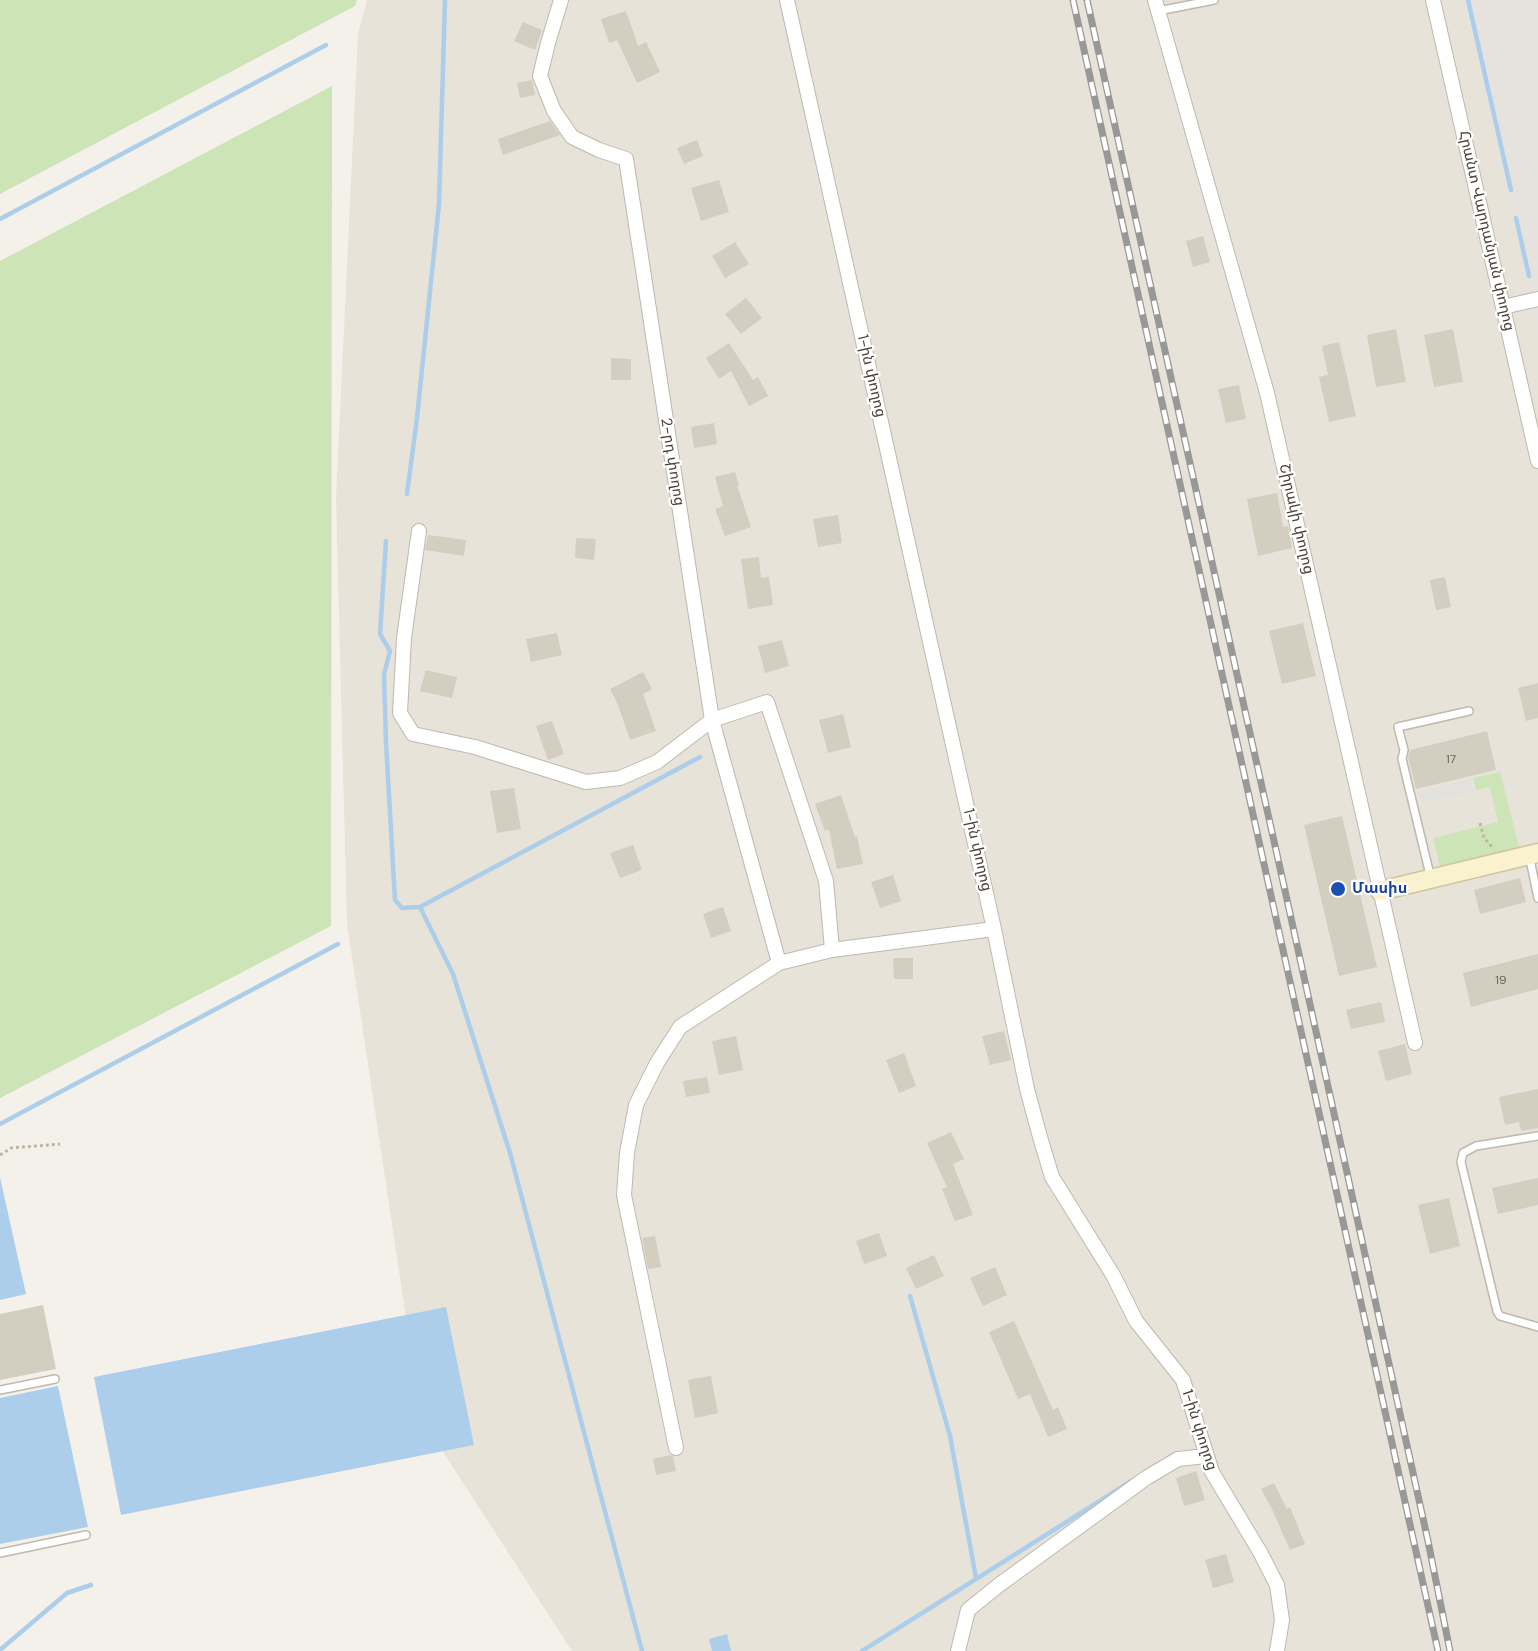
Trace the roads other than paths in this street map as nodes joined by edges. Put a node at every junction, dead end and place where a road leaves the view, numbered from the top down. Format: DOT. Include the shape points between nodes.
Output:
graph roads {
  1 [pos="561,0"];
  2 [pos="787,0"];
  3 [pos="1214,0"];
  4 [pos="1433,0"];
  5 [pos="1157,6"];
  6 [pos="1538,299"];
  7 [pos="1503,307"];
  8 [pos="1538,461"];
  9 [pos="419,531"];
  10 [pos="1469,711"];
  11 [pos="712,720"];
  12 [pos="1526,856"];
  13 [pos="1431,879"];
  14 [pos="1380,891"];
  15 [pos="1538,898"];
  16 [pos="994,928"];
  17 [pos="832,950"];
  18 [pos="779,963"];
  19 [pos="1415,1043"];
  20 [pos="1538,1136"];
  21 [pos="1538,1327"];
  22 [pos="55,1379"];
  23 [pos="0,1390"];
  24 [pos="676,1448"];
  25 [pos="1206,1456"];
  26 [pos="86,1535"];
  27 [pos="0,1552"];
  28 [pos="958,1651"];
  29 [pos="1278,1651"];
  1 -- 11 [label="street, 2-րդ փողոց" via="540,76 554,111 572,137 626,159"];
  2 -- 16 [label="street, 1-ին փողոց"];
  3 -- 5 [label="lane"];
  4 -- 7 [label="street, Հրանտ Վարդանյան փողոց"];
  5 -- 14 [label="street, Շիրակի փողոց" via="1267,393"];
  6 -- 7 [label="street"];
  7 -- 8 [label="street, Հրանտ Վարդանյան փողոց"];
  9 -- 11 [label="street" via="404,638 400,713 413,734 476,747 586,782 620,778 657,762"];
  10 -- 13 [label="lane" via="1398,727"];
  11 -- 17 [label="street" via="767,702 826,881"];
  11 -- 18 [label="street, 2-րդ փողոց"];
  12 -- 13 [label="main road"];
  12 -- 15 [label="lane"];
  13 -- 14 [label="main road"];
  14 -- 19 [label="street, Շիրակի փողոց"];
  16 -- 17 [label="street"];
  16 -- 25 [label="street, 1-ին փողոց" via="1027,1089 1052,1177 1113,1275 1136,1321 1183,1380"];
  17 -- 18 [label="street"];
  18 -- 24 [label="street" via="680,1027 636,1105 624,1195"];
  20 -- 21 [label="lane" via="1476,1146 1463,1153 1461,1162 1497,1311 1500,1316"];
  22 -- 23 [label="lane"];
  25 -- 28 [label="street" via="1178,1459 1146,1478 999,1585 968,1610"];
  25 -- 29 [label="street, 1-ին փողոց" via="1277,1586 1282,1620"];
  26 -- 27 [label="lane"];
}
